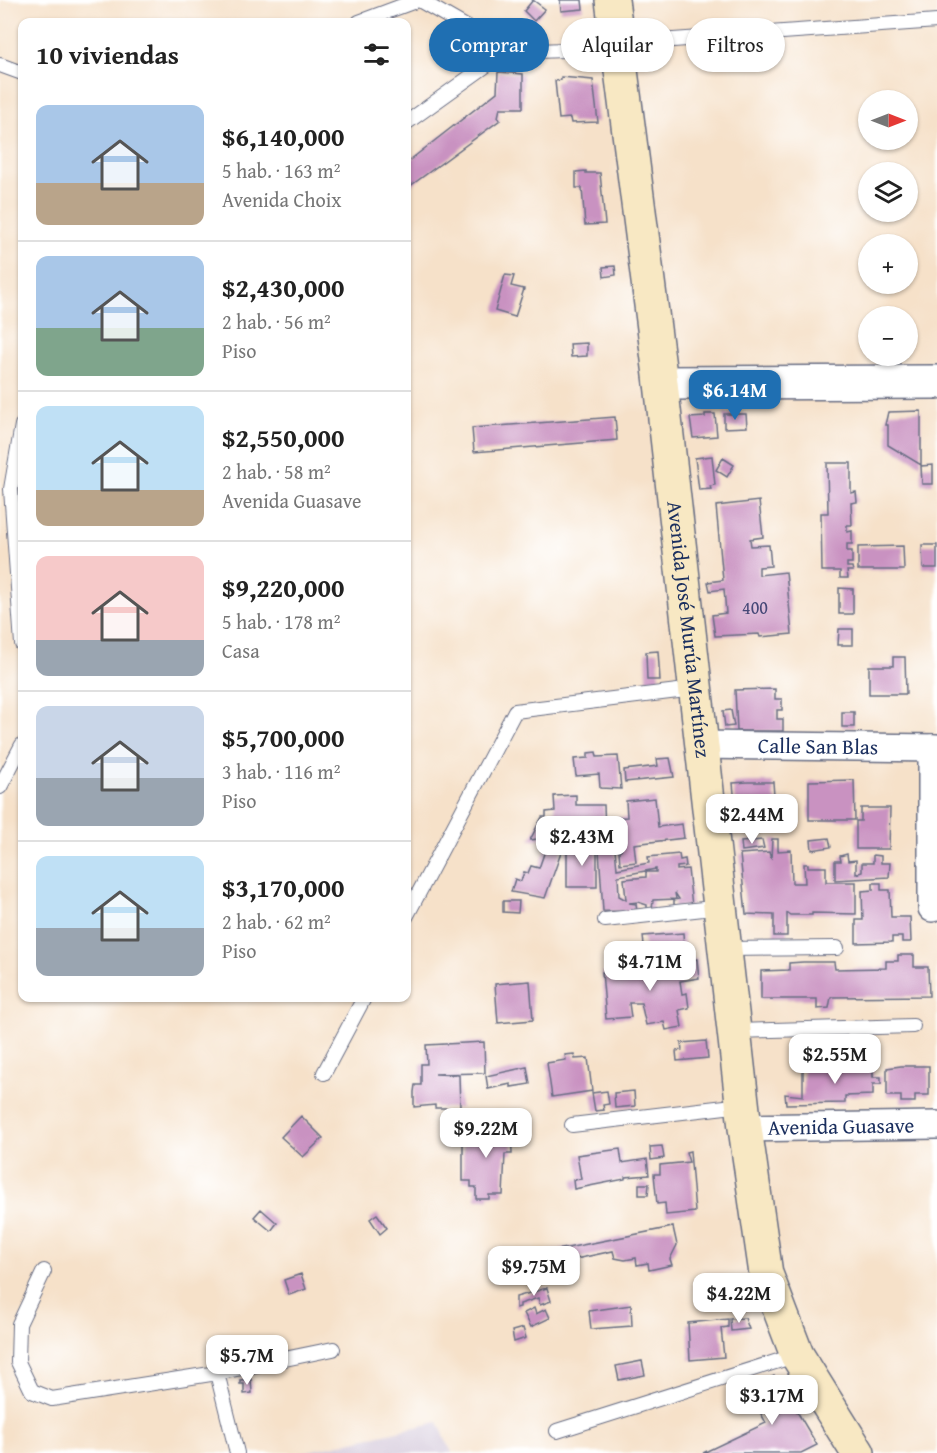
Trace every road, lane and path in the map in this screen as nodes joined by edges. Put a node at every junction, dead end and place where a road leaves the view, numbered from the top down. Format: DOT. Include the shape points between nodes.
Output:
graph roads {
  1 [pos="419,0"];
  2 [pos="612,0"];
  3 [pos="370,18"];
  4 [pos="450,18"];
  5 [pos="615,18"];
  6 [pos="937,21"];
  7 [pos="674,40"];
  8 [pos="0,65"];
  9 [pos="18,71"];
  10 [pos="477,72"];
  11 [pos="622,72"];
  12 [pos="411,119"];
  13 [pos="937,382"];
  14 [pos="661,383"];
  15 [pos="18,448"];
  16 [pos="18,588"];
  17 [pos="694,689"];
  18 [pos="700,745"];
  19 [pos="935,748"];
  20 [pos="18,753"];
  21 [pos="0,787"];
  22 [pos="721,907"];
  23 [pos="411,908"];
  24 [pos="932,908"];
  25 [pos="605,920"];
  26 [pos="837,948"];
  27 [pos="725,949"];
  28 [pos="362,1002"];
  29 [pos="913,1026"];
  30 [pos="735,1031"];
  31 [pos="324,1073"];
  32 [pos="743,1117"];
  33 [pos="572,1125"];
  34 [pos="937,1125"];
  35 [pos="44,1271"];
  36 [pos="333,1349"];
  37 [pos="797,1355"];
  38 [pos="217,1373"];
  39 [pos="557,1431"];
  40 [pos="237,1453"];
  41 [pos="858,1453"];
  1 -- 3 [label="lane"];
  1 -- 4 [label="lane"];
  2 -- 5 [label="main road, Avenida José Murúa Martínez"];
  6 -- 7 [label="lane"];
  8 -- 9 [label="lane"];
  10 -- 12 [label="lane"];
  11 -- 14 [label="main road, Avenida José Murúa Martínez"];
  13 -- 14 [label="street"];
  14 -- 17 [label="main road, Avenida José Murúa Martínez"];
  15 -- 16 [label="lane" via="11,489"];
  17 -- 18 [label="main road, Avenida José Murúa Martínez"];
  17 -- 23 [label="lane" via="515,711"];
  18 -- 19 [label="street, Calle San Blas"];
  18 -- 22 [label="main road, Avenida José Murúa Martínez"];
  19 -- 24 [label="street"];
  20 -- 21 [label="lane"];
  22 -- 25 [label="lane"];
  22 -- 27 [label="main road, Avenida José Murúa Martínez"];
  26 -- 27 [label="lane"];
  27 -- 30 [label="main road, Avenida José Murúa Martínez"];
  28 -- 31 [label="lane"];
  29 -- 30 [label="lane"];
  30 -- 32 [label="main road, Avenida José Murúa Martínez"];
  32 -- 33 [label="lane"];
  32 -- 34 [label="street, Avenida Guasave"];
  32 -- 37 [label="main road, Avenida José Murúa Martínez" via="766,1274"];
  35 -- 38 [label="lane" via="19,1324 18,1362 32,1391 52,1399"];
  36 -- 38 [label="lane"];
  37 -- 39 [label="lane"];
  37 -- 41 [label="main road, Avenida José Murúa Martínez"];
  38 -- 40 [label="lane"];
}
